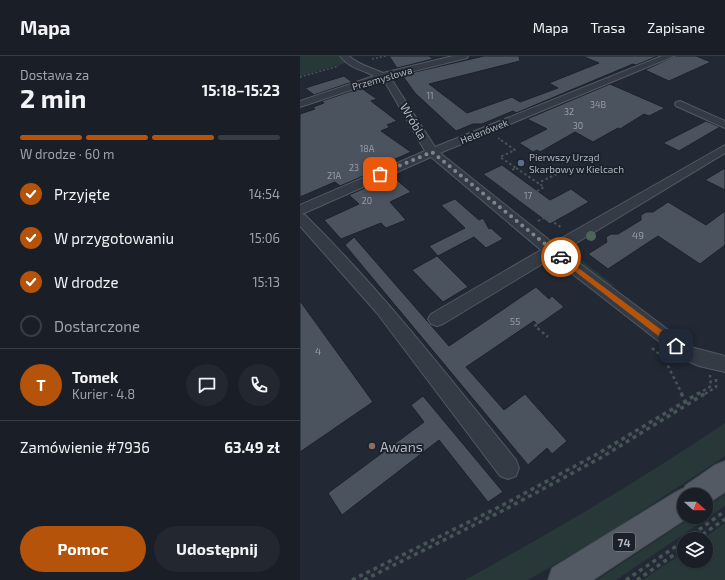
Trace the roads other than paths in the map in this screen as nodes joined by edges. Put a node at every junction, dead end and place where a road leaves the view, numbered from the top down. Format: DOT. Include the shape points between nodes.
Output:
graph roads {
  1 [pos="344,56"];
  2 [pos="464,56"];
  3 [pos="670,56"];
  4 [pos="383,76"];
  5 [pos="300,104"];
  6 [pos="680,104"];
  7 [pos="725,125"];
  8 [pos="725,148"];
  9 [pos="432,152"];
  10 [pos="300,210"];
  11 [pos="300,218"];
  12 [pos="552,250"];
  13 [pos="437,319"];
  14 [pos="717,366"];
  15 [pos="508,468"];
  16 [pos="725,475"];
  17 [pos="706,488"];
  18 [pos="677,507"];
  19 [pos="564,580"];
  1 -- 4 [label="street, Wróbla" via="355,64"];
  2 -- 4 [label="street, Przemysłowa"];
  3 -- 9 [label="street, Helenówek"];
  4 -- 5 [label="street, Przemysłowa"];
  4 -- 9 [label="street, Wróbla" via="389,80"];
  6 -- 7 [label="street"];
  8 -- 12 [label="street"];
  9 -- 10 [label="street, Helenówek"];
  9 -- 12 [label="street, Wróbla"];
  11 -- 15 [label="street" via="344,263 424,357"];
  12 -- 13 [label="street"];
  12 -- 14 [label="street, Wróbla" via="665,338 685,352"];
  16 -- 17 [label="main road"];
  18 -- 19 [label="main road, 74"];
}
